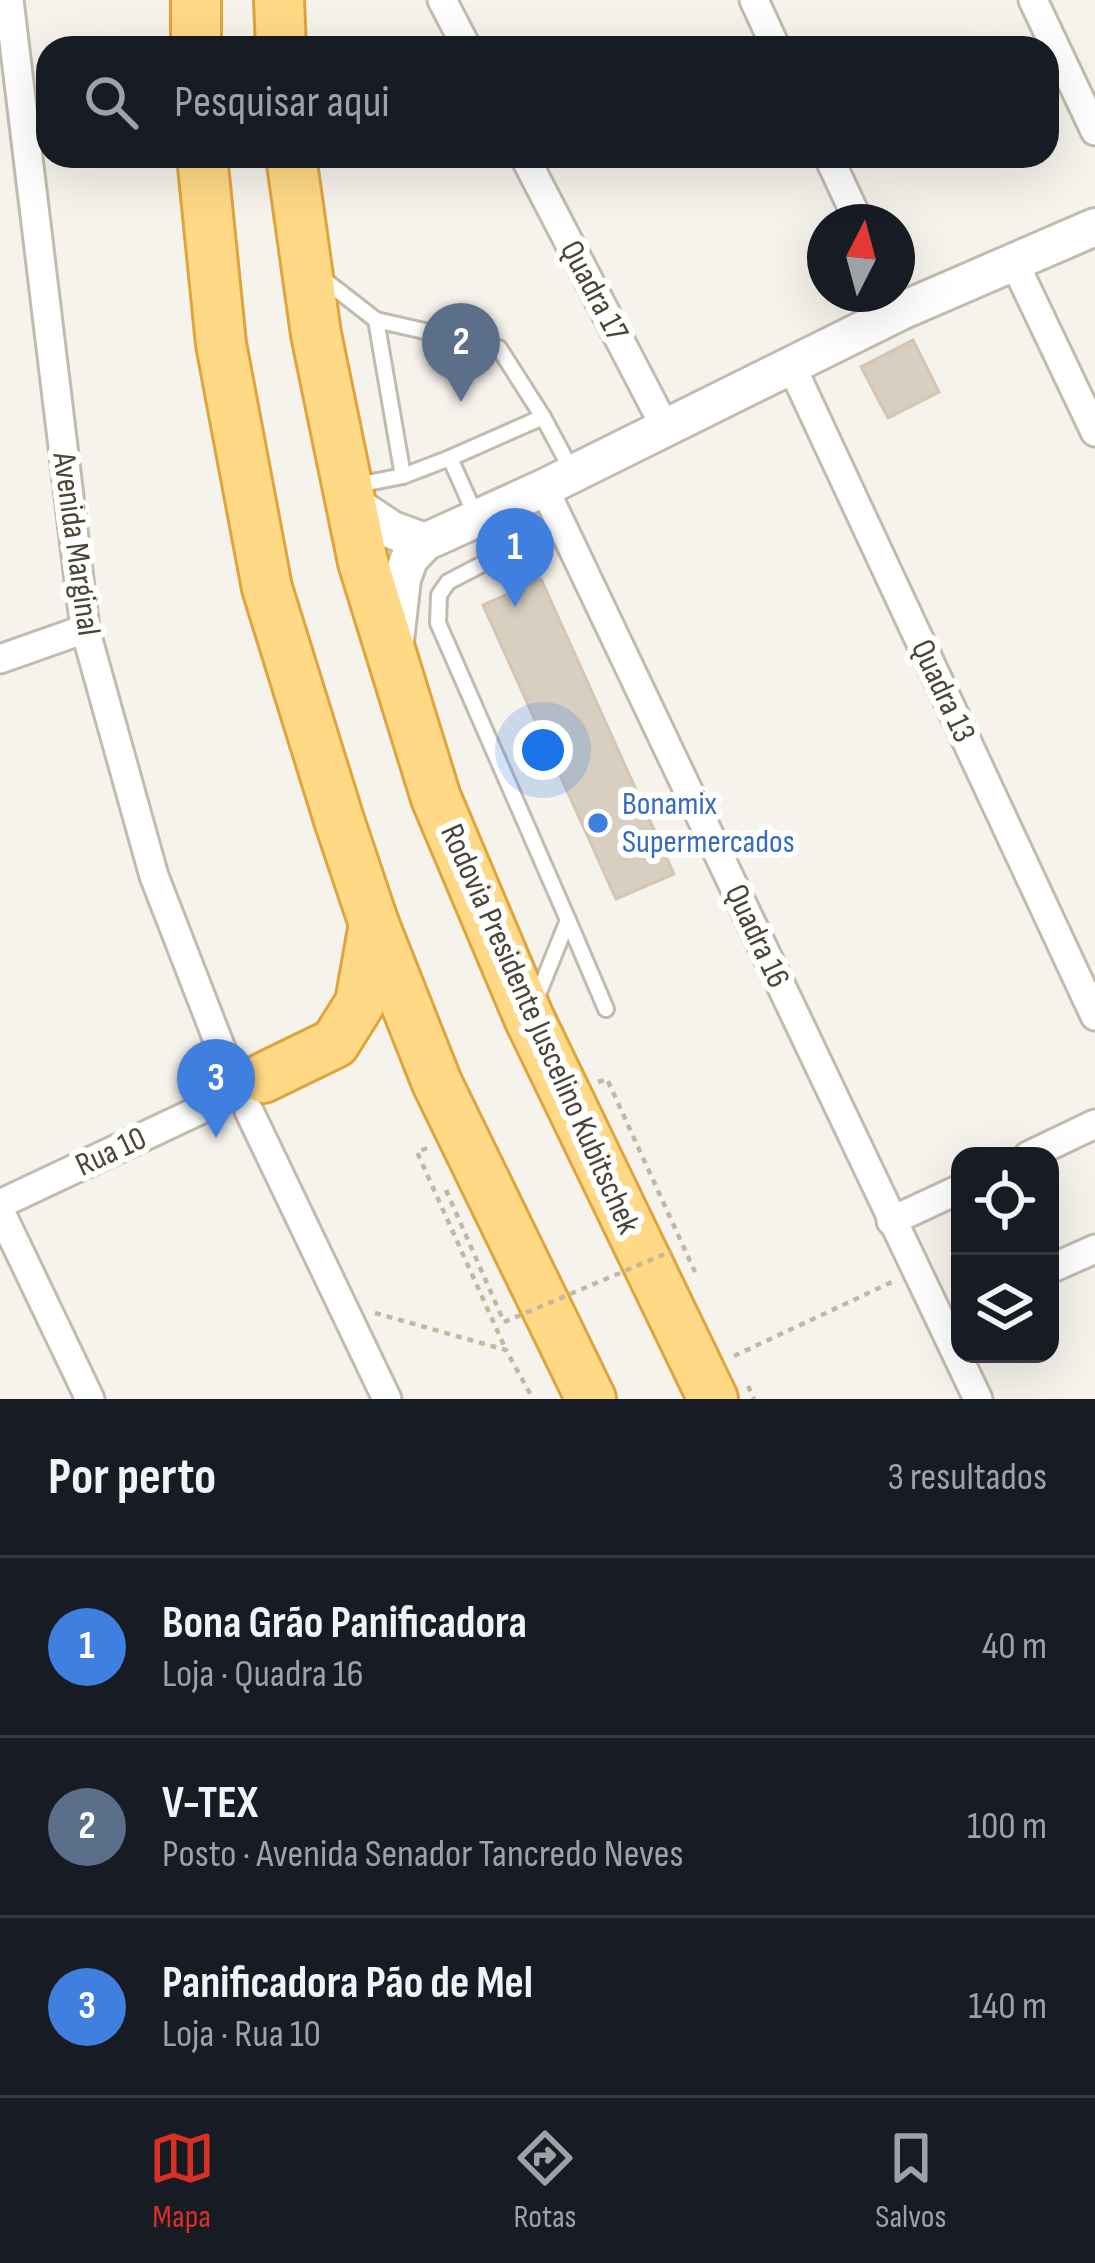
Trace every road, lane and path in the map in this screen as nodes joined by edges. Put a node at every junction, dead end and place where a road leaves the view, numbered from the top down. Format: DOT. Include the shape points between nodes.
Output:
graph roads {
  1 [pos="9,0"];
  2 [pos="196,0"];
  3 [pos="279,0"];
  4 [pos="442,0"];
  5 [pos="754,0"];
  6 [pos="1034,0"];
  7 [pos="196,36"];
  8 [pos="280,36"];
  9 [pos="461,36"];
  10 [pos="770,36"];
  11 [pos="1051,36"];
  12 [pos="1059,54"];
  13 [pos="1095,131"];
  14 [pos="203,168"];
  15 [pos="293,168"];
  16 [pos="530,168"];
  17 [pos="834,168"];
  18 [pos="851,204"];
  19 [pos="1095,226"];
  20 [pos="1016,264"];
  21 [pos="307,265"];
  22 [pos="915,297"];
  23 [pos="882,312"];
  24 [pos="376,320"];
  25 [pos="791,365"];
  26 [pos="544,417"];
  27 [pos="665,427"];
  28 [pos="1095,432"];
  29 [pos="450,458"];
  30 [pos="404,476"];
  31 [pos="558,481"];
  32 [pos="351,495"];
  33 [pos="477,518"];
  34 [pos="561,523"];
  35 [pos="425,542"];
  36 [pos="85,629"];
  37 [pos="0,659"];
  38 [pos="393,662"];
  39 [pos="568,920"];
  40 [pos="374,924"];
  41 [pos="605,1009"];
  42 [pos="1095,1016"];
  43 [pos="529,1018"];
  44 [pos="240,1089"];
  45 [pos="623,1119"];
  46 [pos="1095,1124"];
  47 [pos="428,1147"];
  48 [pos="1047,1147"];
  49 [pos="447,1191"];
  50 [pos="951,1193"];
  51 [pos="0,1207"];
  52 [pos="891,1221"];
  53 [pos="1095,1249"];
  54 [pos="672,1251"];
  55 [pos="1059,1265"];
  56 [pos="916,1270"];
  57 [pos="704,1292"];
  58 [pos="341,1303"];
  59 [pos="950,1315"];
  60 [pos="506,1349"];
  61 [pos="730,1378"];
  62 [pos="90,1399"];
  63 [pos="387,1399"];
  64 [pos="533,1399"];
  65 [pos="591,1399"];
  66 [pos="754,1399"];
  67 [pos="978,1399"];
  1 -- 36 [label="street, Avenida Marginal"];
  2 -- 7 [label="highway"];
  3 -- 8 [label="highway"];
  4 -- 9 [label="street"];
  5 -- 10 [label="street"];
  6 -- 11 [label="street"];
  12 -- 13 [label="street"];
  14 -- 40 [label="highway" via="221,344 267,589"];
  15 -- 21 [label="highway, Rodovia Presidente Juscelino Kubitschek"];
  16 -- 27 [label="street, Quadra 17"];
  17 -- 18 [label="street"];
  19 -- 20 [label="street"];
  20 -- 22 [label="street"];
  20 -- 28 [label="street"];
  21 -- 24 [label="lane"];
  21 -- 32 [label="highway, Rodovia Presidente Juscelino Kubitschek"];
  23 -- 25 [label="street"];
  24 -- 26 [label="lane" via="499,348"];
  24 -- 30 [label="lane"];
  25 -- 27 [label="street"];
  25 -- 42 [label="street, Quadra 13"];
  26 -- 29 [label="lane"];
  26 -- 31 [label="lane"];
  27 -- 31 [label="street"];
  29 -- 30 [label="lane"];
  29 -- 33 [label="lane"];
  30 -- 32 [label="lane"];
  31 -- 33 [label="street"];
  31 -- 34 [label="street, Quadra 16"];
  32 -- 35 [label="street" via="392,530"];
  32 -- 38 [label="highway, Rodovia Presidente Juscelino Kubitschek"];
  33 -- 35 [label="street"];
  34 -- 39 [label="lane" via="448,581 438,623"];
  34 -- 52 [label="street, Quadra 16"];
  35 -- 38 [label="street" via="402,579"];
  36 -- 37 [label="street"];
  36 -- 44 [label="street, Avenida Marginal" via="154,877"];
  38 -- 43 [label="highway, Rodovia Presidente Juscelino Kubitschek" via="436,797"];
  39 -- 41 [label="lane"];
  39 -- 43 [label="lane"];
  40 -- 44 [label="highway" via="360,1003 335,1043"];
  40 -- 65 [label="highway" via="436,1083"];
  43 -- 61 [label="highway, Rodovia Presidente Juscelino Kubitschek"];
  44 -- 51 [label="street, Rua 10"];
  44 -- 58 [label="street, Avenida Marginal"];
  45 -- 57 [label="path"];
  46 -- 48 [label="street"];
  47 -- 60 [label="path" via="417,1152"];
  49 -- 54 [label="path, bridge" via="504,1322"];
  50 -- 52 [label="street"];
  51 -- 62 [label="street"];
  52 -- 56 [label="street, Quadra 16"];
  53 -- 55 [label="street"];
  56 -- 59 [label="street, Quadra 16"];
  56 -- 61 [label="path"];
  58 -- 60 [label="path"];
  58 -- 63 [label="street, Avenida Marginal"];
  59 -- 67 [label="street, Quadra 16"];
  60 -- 64 [label="path"];
  61 -- 66 [label="path"];
}
